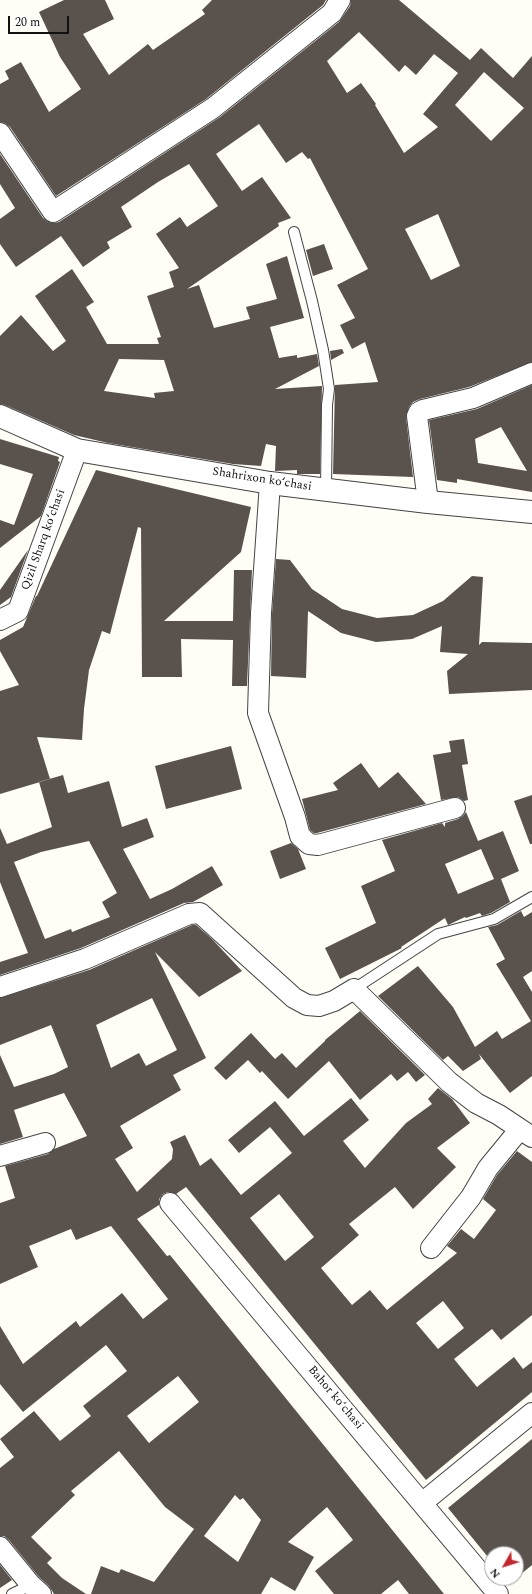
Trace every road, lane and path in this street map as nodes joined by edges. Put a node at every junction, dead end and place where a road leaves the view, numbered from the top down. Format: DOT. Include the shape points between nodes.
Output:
graph roads {
  1 [pos="340,0"];
  2 [pos="0,133"];
  3 [pos="294,232"];
  4 [pos="532,373"];
  5 [pos="0,416"];
  6 [pos="77,450"];
  7 [pos="270,483"];
  8 [pos="326,490"];
  9 [pos="428,502"];
  10 [pos="532,512"];
  11 [pos="0,620"];
  12 [pos="455,808"];
  13 [pos="532,897"];
  14 [pos="0,987"];
  15 [pos="354,989"];
  16 [pos="526,1133"];
  17 [pos="45,1143"];
  18 [pos="0,1156"];
  19 [pos="170,1203"];
  20 [pos="431,1248"];
  21 [pos="532,1412"];
  22 [pos="422,1503"];
  23 [pos="0,1547"];
  24 [pos="36,1590"];
  25 [pos="12,1594"];
  26 [pos="498,1594"];
  1 -- 2 [label="street" via="332,13 213,108 53,212"];
  3 -- 8 [label="lane" via="314,308 329,389"];
  4 -- 9 [label="street" via="473,398 419,412 417,416"];
  5 -- 6 [label="street, Shahrixon koʻchasi"];
  6 -- 7 [label="street, Shahrixon koʻchasi"];
  6 -- 11 [label="street, Qizil Sharq koʻchasi" via="18,611"];
  7 -- 8 [label="street, Shahrixon koʻchasi"];
  7 -- 12 [label="street" via="261,613 258,713 300,836 309,844 318,845"];
  8 -- 9 [label="street, Shahrixon koʻchasi"];
  9 -- 10 [label="street, Shahrixon koʻchasi"];
  13 -- 15 [label="lane" via="494,919 438,934"];
  14 -- 15 [label="street" via="85,959 189,914 200,913 294,998 307,1005 319,1006 334,1001"];
  15 -- 16 [label="street" via="449,1082 476,1103"];
  16 -- 20 [label="street" via="488,1168 471,1198"];
  17 -- 18 [label="street"];
  19 -- 22 [label="street, Bahor koʻchasi"];
  21 -- 22 [label="street"];
  22 -- 26 [label="street, Bahor koʻchasi"];
  23 -- 24 [label="street"];
  24 -- 25 [label="lane"];
}
